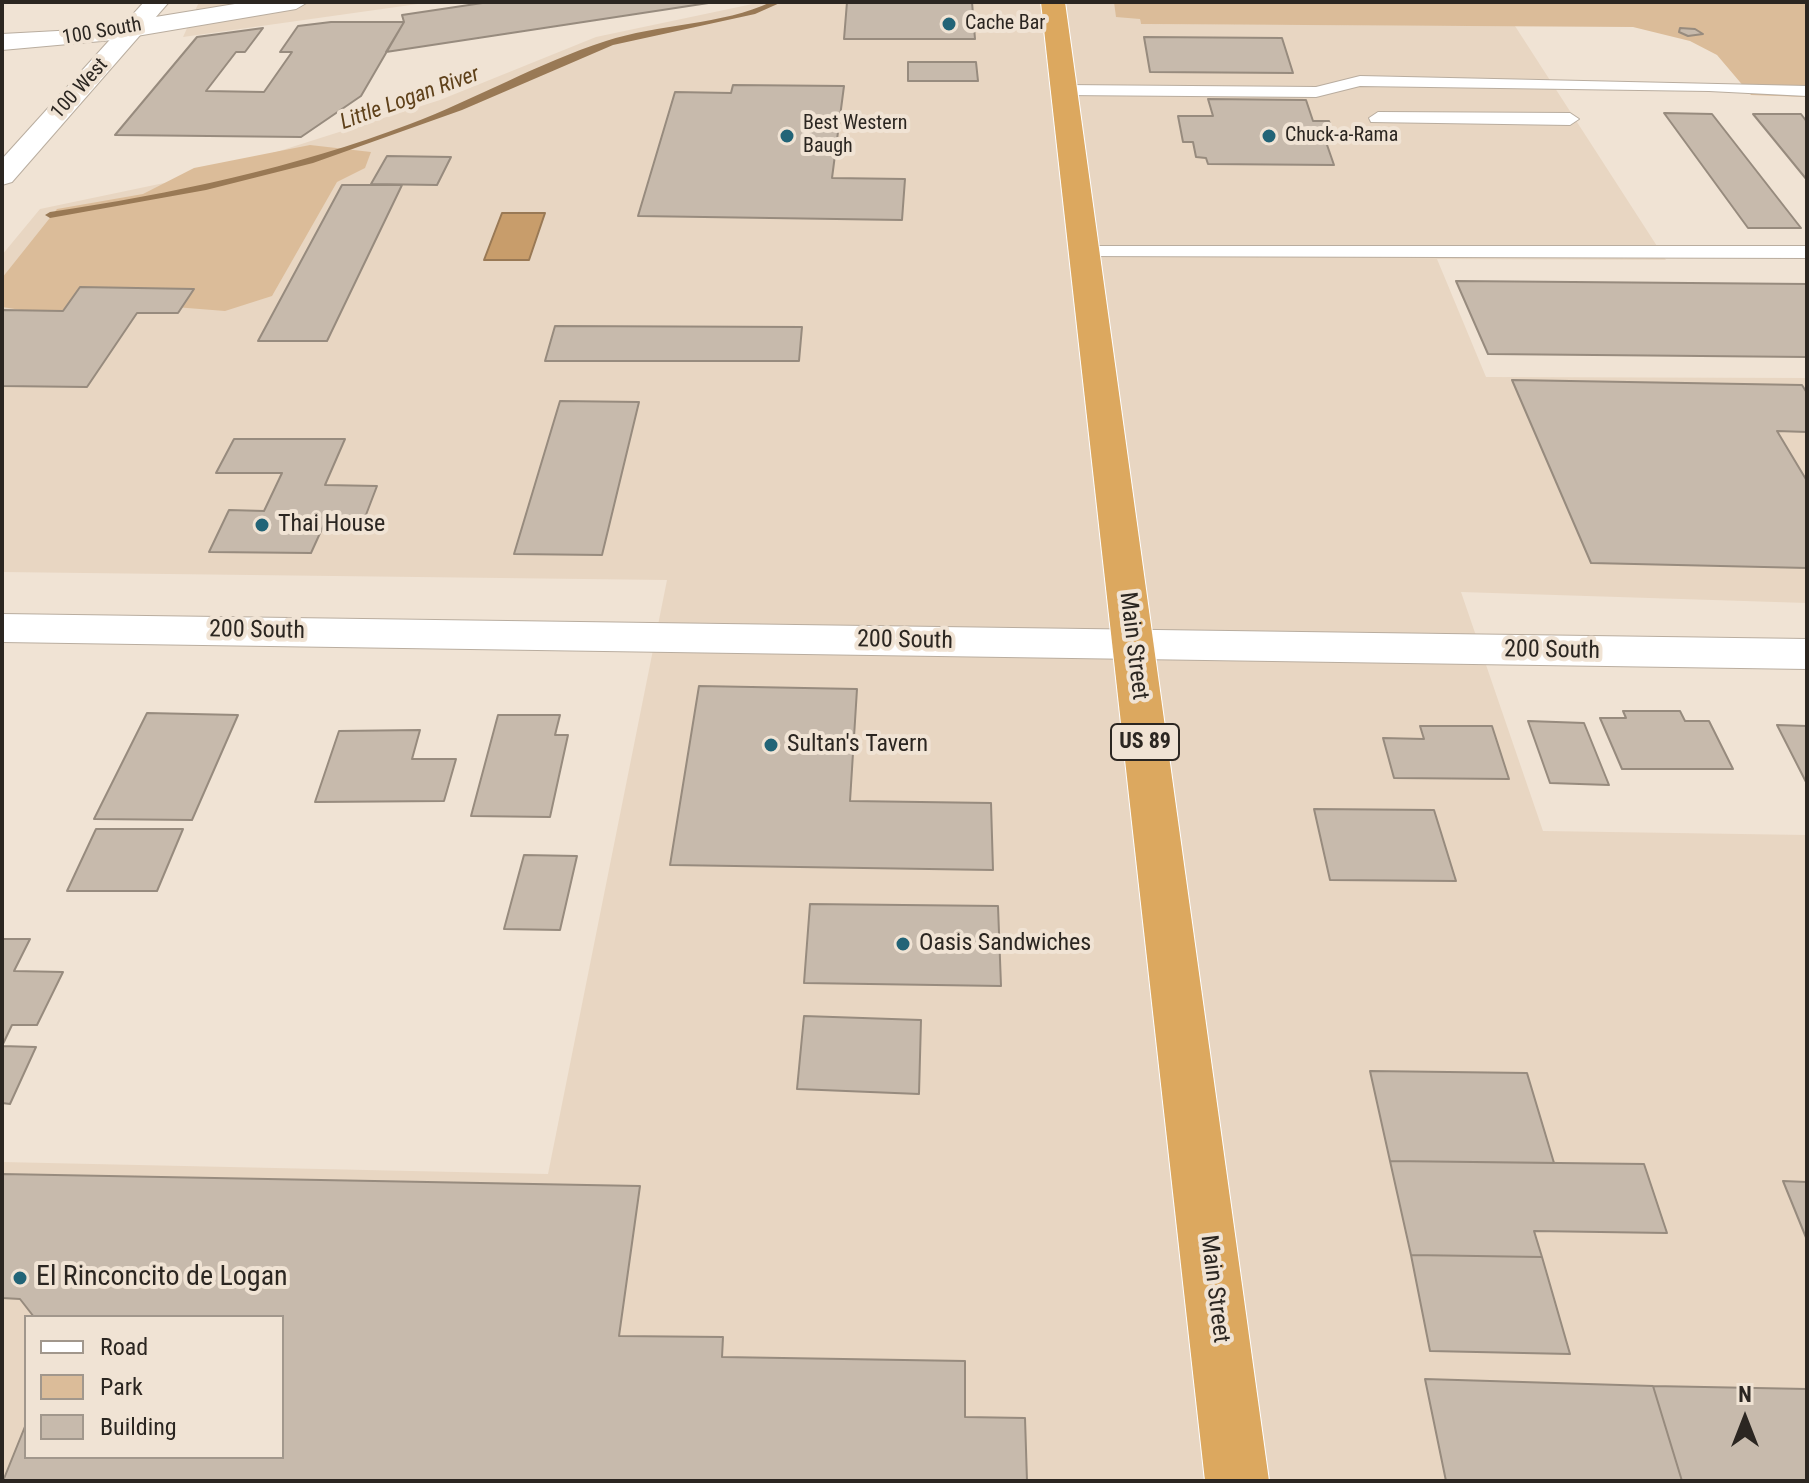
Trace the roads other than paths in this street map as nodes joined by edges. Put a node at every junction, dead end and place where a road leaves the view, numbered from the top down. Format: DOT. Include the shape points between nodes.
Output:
graph roads {
  1 [pos="157,2"];
  2 [pos="296,2"];
  3 [pos="1053,2"];
  4 [pos="135,27"];
  5 [pos="2,42"];
  6 [pos="1064,90"];
  7 [pos="1807,91"];
  8 [pos="1378,118"];
  9 [pos="1570,119"];
  10 [pos="2,176"];
  11 [pos="1084,252"];
  12 [pos="1807,252"];
  13 [pos="2,628"];
  14 [pos="1133,644"];
  15 [pos="1807,654"];
  16 [pos="1237,1481"];
  1 -- 4 [label="street, 100 West"];
  2 -- 4 [label="street, 100 South"];
  3 -- 6 [label="highway, Main Street / US 89"];
  4 -- 5 [label="street, 100 South" via="71,39"];
  4 -- 10 [label="street, 100 West"];
  6 -- 7 [label="lane" via="1316,92 1360,81"];
  6 -- 11 [label="highway, Main Street / US 89"];
  8 -- 9 [label="lane"];
  11 -- 12 [label="lane"];
  11 -- 14 [label="highway, Main Street / US 89"];
  13 -- 14 [label="street, 200 South"];
  14 -- 15 [label="street, 200 South"];
  14 -- 16 [label="highway, Main Street / US 89"];
}
